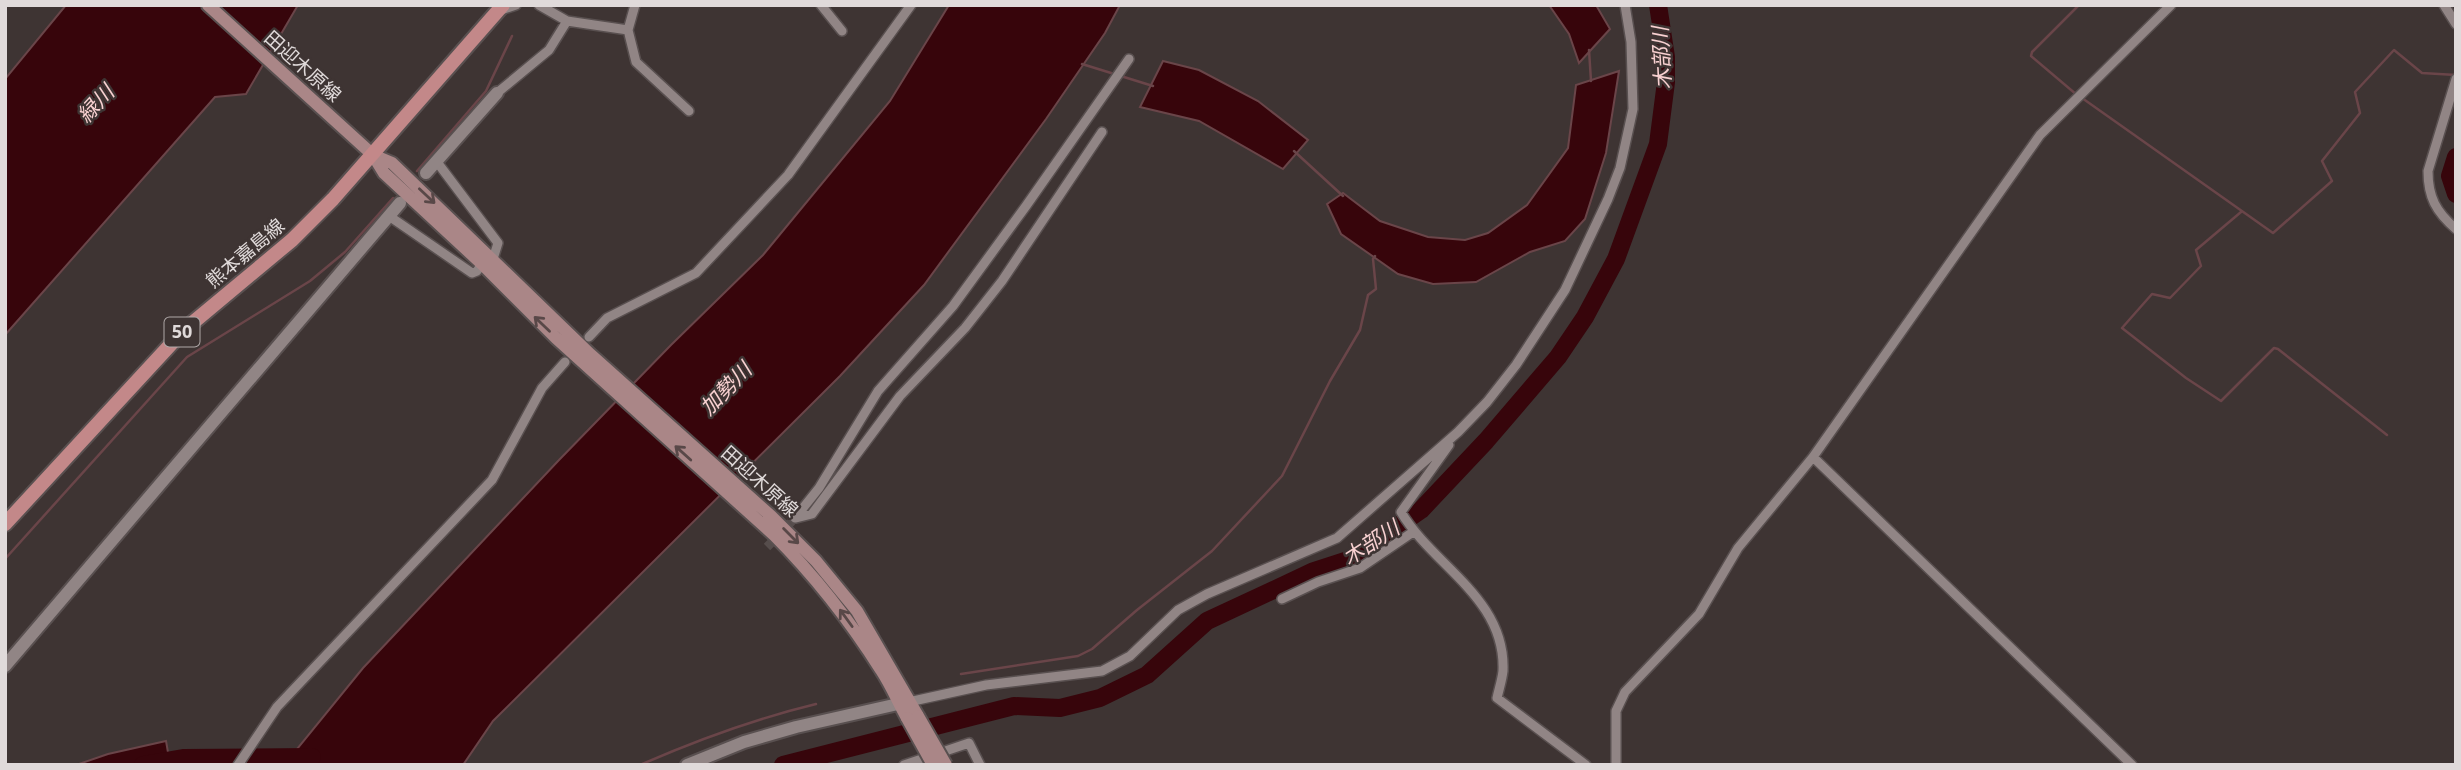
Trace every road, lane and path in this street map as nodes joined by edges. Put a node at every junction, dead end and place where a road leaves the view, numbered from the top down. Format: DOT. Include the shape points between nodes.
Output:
graph roads {
  1 [pos="208,5"];
  2 [pos="516,5"];
  3 [pos="539,5"];
  4 [pos="635,5"];
  5 [pos="821,5"];
  6 [pos="911,5"];
  7 [pos="1625,5"];
  8 [pos="2171,5"];
  9 [pos="2444,5"];
  10 [pos="500,8"];
  11 [pos="567,21"];
  12 [pos="2456,24"];
  13 [pos="628,30"];
  14 [pos="842,31"];
  15 [pos="1129,59"];
  16 [pos="2456,79"];
  17 [pos="497,93"];
  18 [pos="689,111"];
  19 [pos="1102,132"];
  20 [pos="373,155"];
  21 [pos="437,162"];
  22 [pos="426,173"];
  23 [pos="400,203"];
  24 [pos="389,216"];
  25 [pos="2456,229"];
  26 [pos="487,262"];
  27 [pos="589,337"];
  28 [pos="565,362"];
  29 [pos="1458,432"];
  30 [pos="1813,457"];
  31 [pos="5,524"];
  32 [pos="1412,530"];
  33 [pos="1282,599"];
  34 [pos="5,666"];
  35 [pos="904,703"];
  36 [pos="913,717"];
  37 [pos="238,765"];
  38 [pos="687,765"];
  39 [pos="904,765"];
  40 [pos="933,765"];
  41 [pos="946,765"];
  42 [pos="980,765"];
  43 [pos="1586,765"];
  44 [pos="1616,765"];
  45 [pos="2132,765"];
  1 -- 20 [label="main road, 田迎木原線"];
  2 -- 10 [label="street"];
  3 -- 11 [label="street"];
  4 -- 13 [label="street"];
  5 -- 14 [label="street"];
  6 -- 27 [label="street" via="788,175 696,273 607,318"];
  7 -- 29 [label="street" via="1632,42 1633,109 1620,169 1565,290 1516,365"];
  8 -- 30 [label="street" via="2040,135"];
  9 -- 12 [label="street"];
  10 -- 20 [label="main road, 熊本嘉島線 / 50"];
  11 -- 13 [label="street"];
  11 -- 17 [label="street" via="549,50"];
  13 -- 18 [label="street" via="636,62"];
  15 -- 19 [label="street" via="953,306 877,391 819,488 795,518 812,514 900,396 965,328"];
  16 -- 25 [label="street" via="2428,171 2432,201 2439,215"];
  17 -- 21 [label="street"];
  20 -- 26 [label="main road, 田迎木原線" via="384,173"];
  20 -- 31 [label="main road, 熊本嘉島線 / 50" via="292,240 184,330"];
  21 -- 22 [label="street"];
  21 -- 26 [label="street" via="498,243"];
  23 -- 24 [label="street"];
  24 -- 26 [label="street" via="472,273"];
  24 -- 34 [label="street"];
  26 -- 35 [label="main road, 田迎木原線" via="737,494 821,586"];
  28 -- 37 [label="street" via="542,388 492,480 277,707"];
  29 -- 32 [label="street" via="1401,512"];
  29 -- 35 [label="street" via="1337,538 1178,610 1130,656 1102,671 986,685"];
  30 -- 44 [label="street" via="1738,548 1699,614 1625,692 1616,711"];
  30 -- 45 [label="street"];
  32 -- 33 [label="street" via="1360,568"];
  32 -- 43 [label="street" via="1459,575 1490,615 1503,671 1497,698"];
  35 -- 36 [label="main road, 田迎木原線"];
  35 -- 38 [label="street" via="783,730"];
  36 -- 40 [label="main road, 田迎木原線, bridge"];
  36 -- 41 [label="main road, 田迎木原線, bridge"];
  39 -- 42 [label="street" via="969,743"];
}
